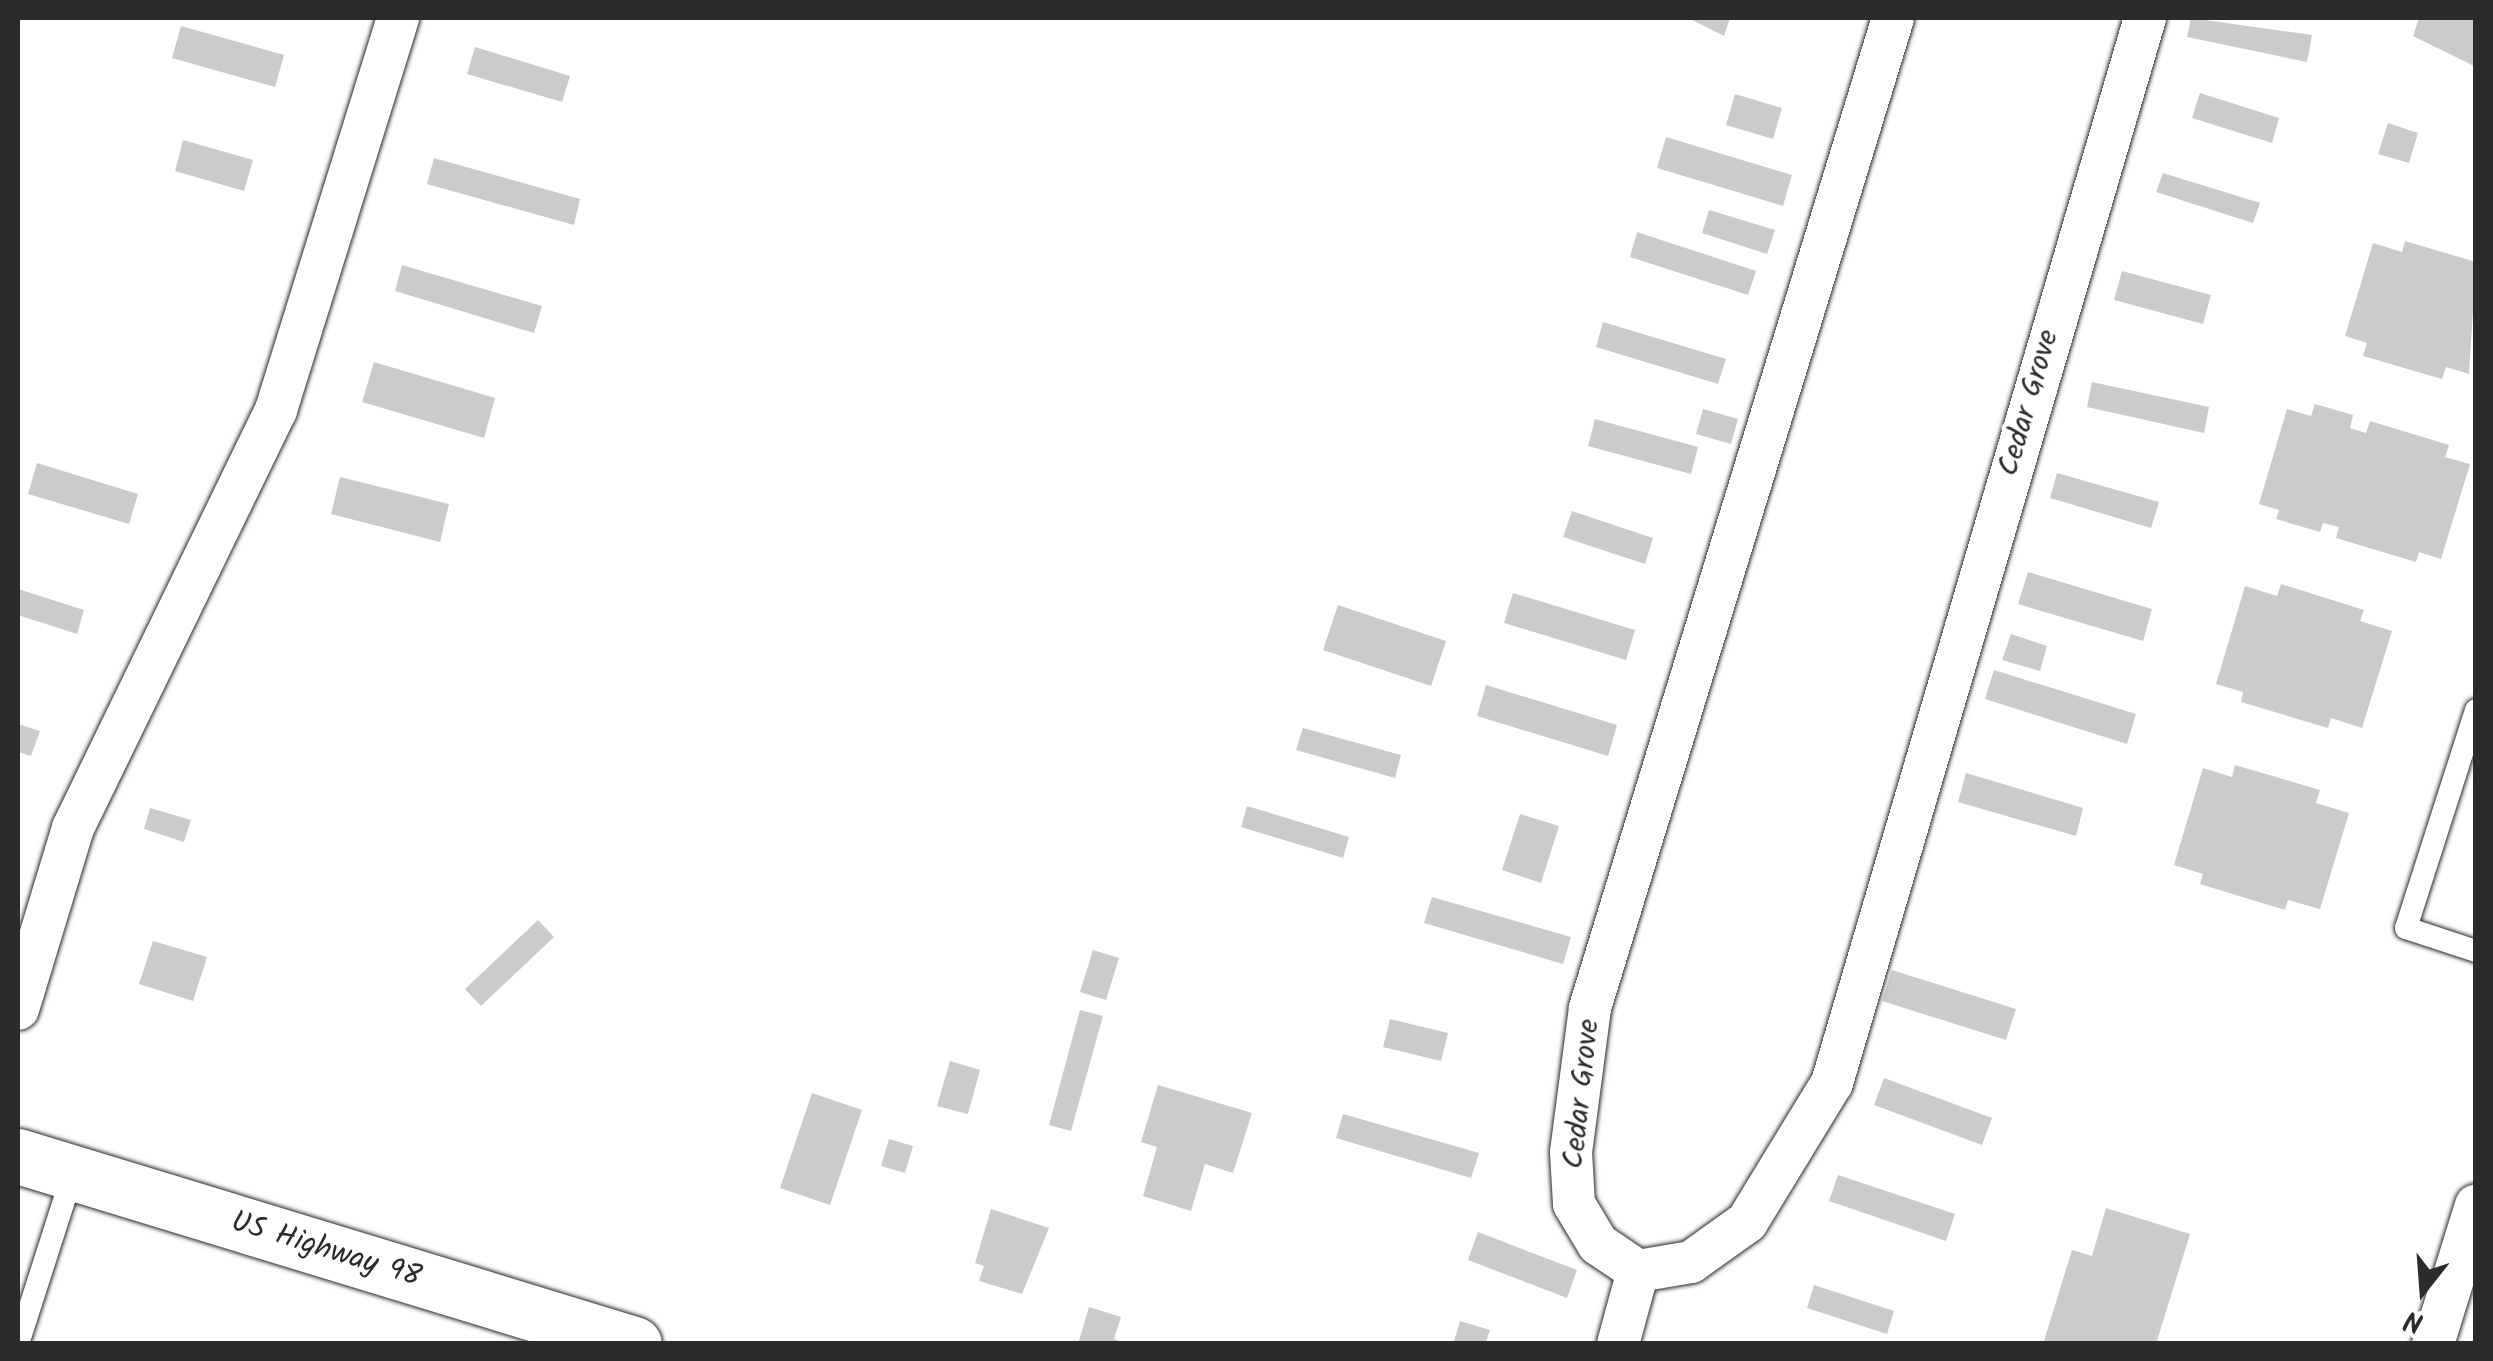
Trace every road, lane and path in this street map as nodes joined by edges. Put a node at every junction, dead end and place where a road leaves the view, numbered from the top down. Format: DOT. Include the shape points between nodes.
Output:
graph roads {
  1 [pos="398,18"];
  2 [pos="1893,18"];
  3 [pos="2145,18"];
  4 [pos="2476,710"];
  5 [pos="2476,951"];
  6 [pos="18,1009"];
  7 [pos="18,1156"];
  8 [pos="73,1174"];
  9 [pos="2476,1205"];
  10 [pos="1638,1271"];
  11 [pos="18,1344"];
  12 [pos="634,1344"];
  13 [pos="1618,1344"];
  14 [pos="2433,1344"];
  1 -- 6 [label="street" via="276,410 73,828"];
  2 -- 10 [label="street, Cedar Grove" via="1590,1008 1570,1152 1574,1204 1598,1244"];
  3 -- 10 [label="street, Cedar Grove" via="1832,1082 1747,1222 1691,1262"];
  4 -- 5 [label="lane" via="2406,928"];
  7 -- 8 [label="main road, US Highway 98"];
  8 -- 11 [label="lane"];
  8 -- 12 [label="main road, US Highway 98"];
  9 -- 14 [label="street"];
  10 -- 13 [label="street"];
}
